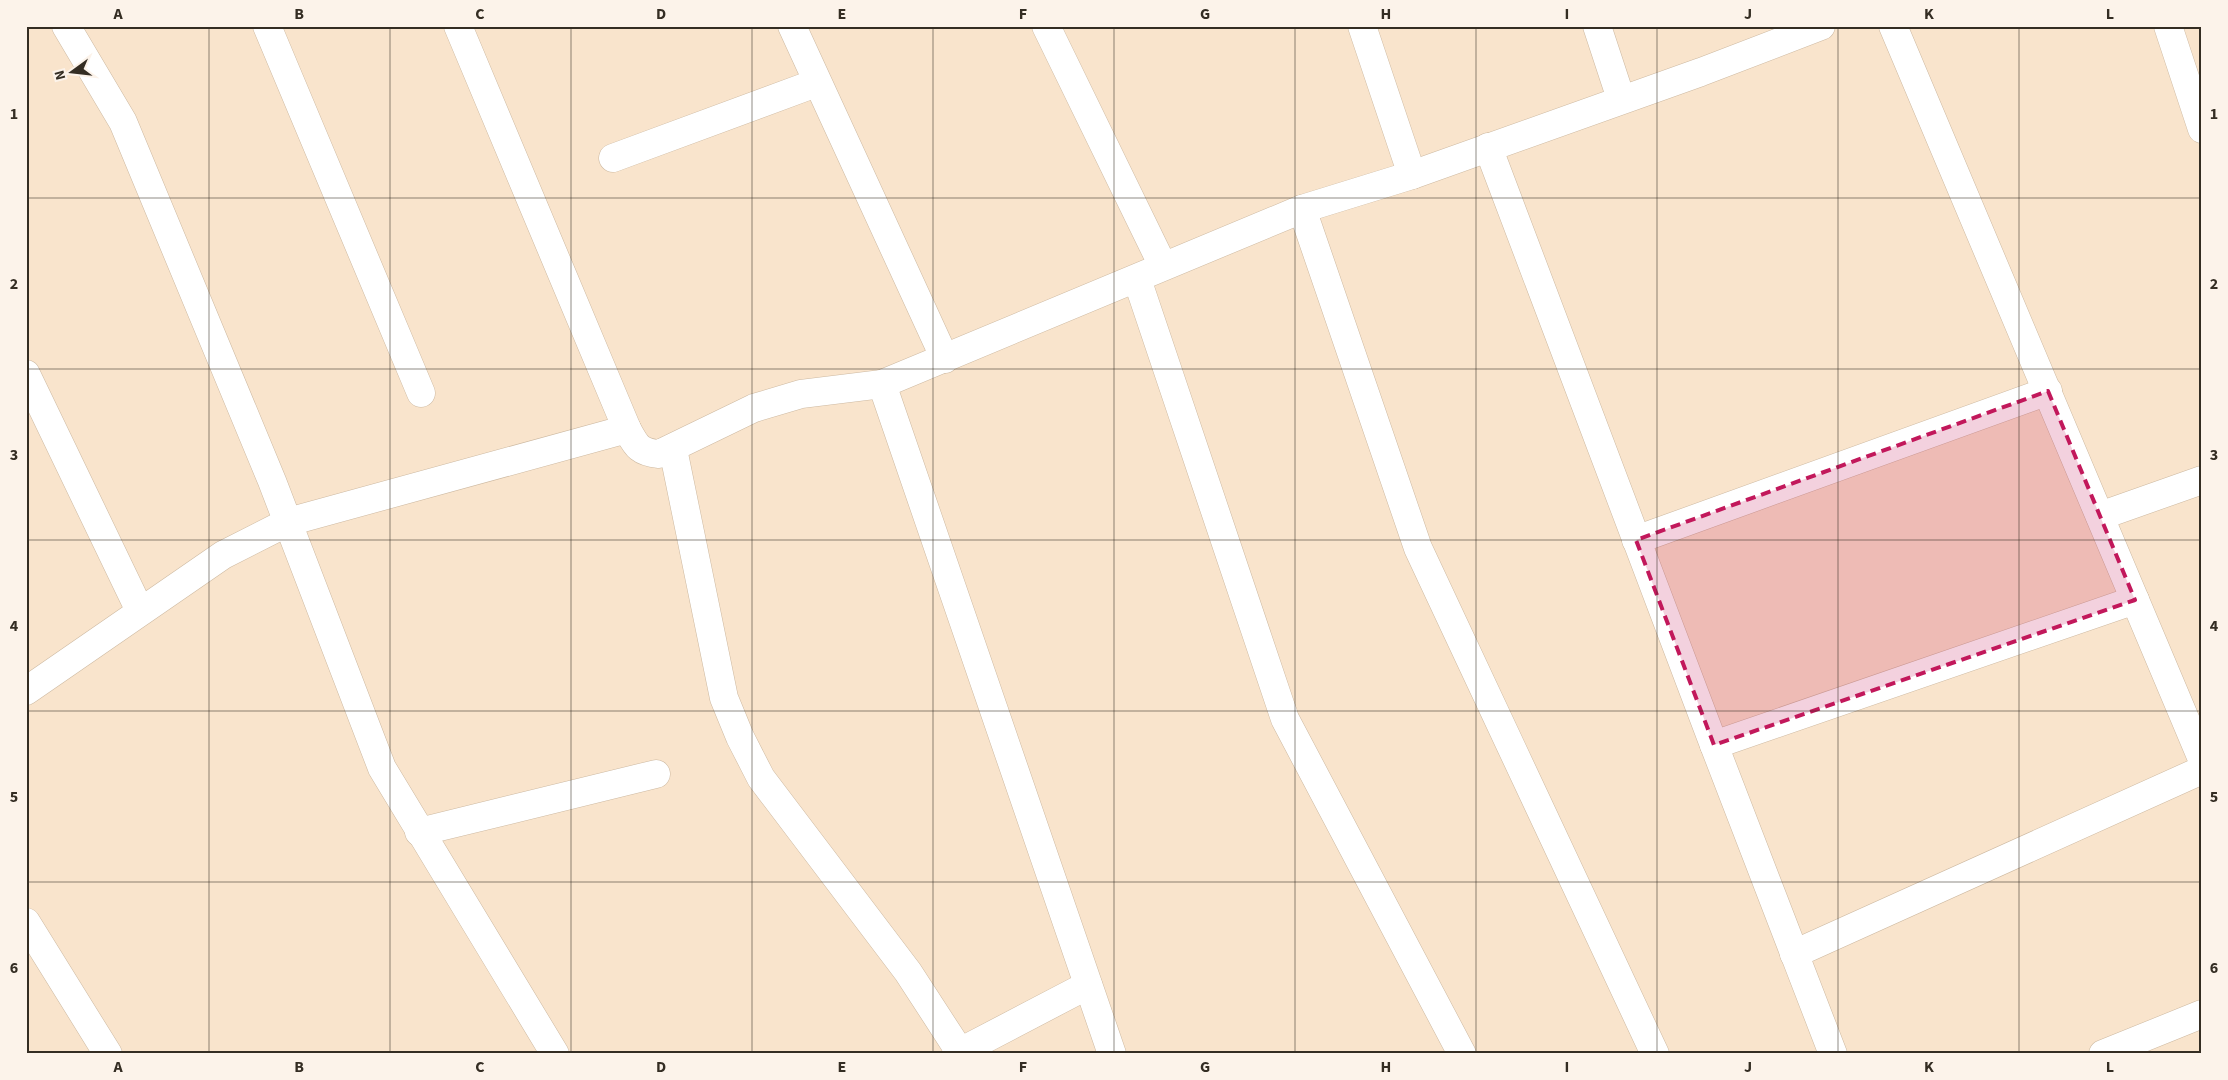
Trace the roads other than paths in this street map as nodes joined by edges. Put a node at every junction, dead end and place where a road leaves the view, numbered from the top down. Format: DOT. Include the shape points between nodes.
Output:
graph roads {
  1 [pos="66,26"];
  2 [pos="268,26"];
  3 [pos="458,26"];
  4 [pos="792,26"];
  5 [pos="1046,26"];
  6 [pos="1362,26"];
  7 [pos="1597,26"];
  8 [pos="1821,26"];
  9 [pos="1893,26"];
  10 [pos="2168,26"];
  11 [pos="816,83"];
  12 [pos="1622,99"];
  13 [pos="2202,130"];
  14 [pos="1488,147"];
  15 [pos="613,158"];
  16 [pos="1412,175"];
  17 [pos="1302,209"];
  18 [pos="1163,266"];
  19 [pos="1137,279"];
  20 [pos="945,360"];
  21 [pos="26,374"];
  22 [pos="882,384"];
  23 [pos="2048,391"];
  24 [pos="421,393"];
  25 [pos="626,428"];
  26 [pos="673,449"];
  27 [pos="2202,480"];
  28 [pos="2100,516"];
  29 [pos="288,522"];
  30 [pos="1636,540"];
  31 [pos="2135,600"];
  32 [pos="140,611"];
  33 [pos="26,691"];
  34 [pos="1714,745"];
  35 [pos="2202,759"];
  36 [pos="2202,770"];
  37 [pos="656,774"];
  38 [pos="419,832"];
  39 [pos="26,922"];
  40 [pos="1794,954"];
  41 [pos="1088,985"];
  42 [pos="2202,1014"];
  43 [pos="958,1053"];
  44 [pos="108,1054"];
  45 [pos="555,1054"];
  46 [pos="1112,1054"];
  47 [pos="1462,1054"];
  48 [pos="1655,1054"];
  49 [pos="1833,1054"];
  50 [pos="2103,1054"];
  1 -- 29 [label="street" via="123,122"];
  2 -- 24 [label="street"];
  3 -- 25 [label="street"];
  4 -- 11 [label="street"];
  5 -- 18 [label="street"];
  6 -- 16 [label="street"];
  7 -- 12 [label="street"];
  8 -- 12 [label="street"];
  9 -- 23 [label="street"];
  10 -- 13 [label="street"];
  11 -- 15 [label="street"];
  11 -- 20 [label="street"];
  12 -- 14 [label="street"];
  14 -- 16 [label="street"];
  14 -- 30 [label="street"];
  16 -- 17 [label="street"];
  17 -- 18 [label="street"];
  17 -- 48 [label="street" via="1418,548"];
  18 -- 19 [label="street"];
  19 -- 20 [label="street"];
  19 -- 47 [label="street" via="1285,719"];
  20 -- 22 [label="street"];
  21 -- 32 [label="street"];
  22 -- 26 [label="street" via="802,394 754,408"];
  22 -- 41 [label="street"];
  23 -- 28 [label="street"];
  23 -- 30 [label="street"];
  25 -- 26 [label="street" via="638,448 647,453 659,454"];
  25 -- 29 [label="street"];
  26 -- 43 [label="street" via="724,698 740,737 762,778 908,972"];
  27 -- 28 [label="street"];
  28 -- 31 [label="street"];
  29 -- 32 [label="street" via="223,554"];
  29 -- 38 [label="street" via="382,768"];
  30 -- 34 [label="street"];
  31 -- 34 [label="street"];
  31 -- 35 [label="street"];
  32 -- 33 [label="street"];
  34 -- 40 [label="street"];
  36 -- 40 [label="street"];
  37 -- 38 [label="street"];
  38 -- 45 [label="street"];
  39 -- 44 [label="street"];
  40 -- 49 [label="street"];
  41 -- 43 [label="street"];
  41 -- 46 [label="street"];
  42 -- 50 [label="street"];
}
